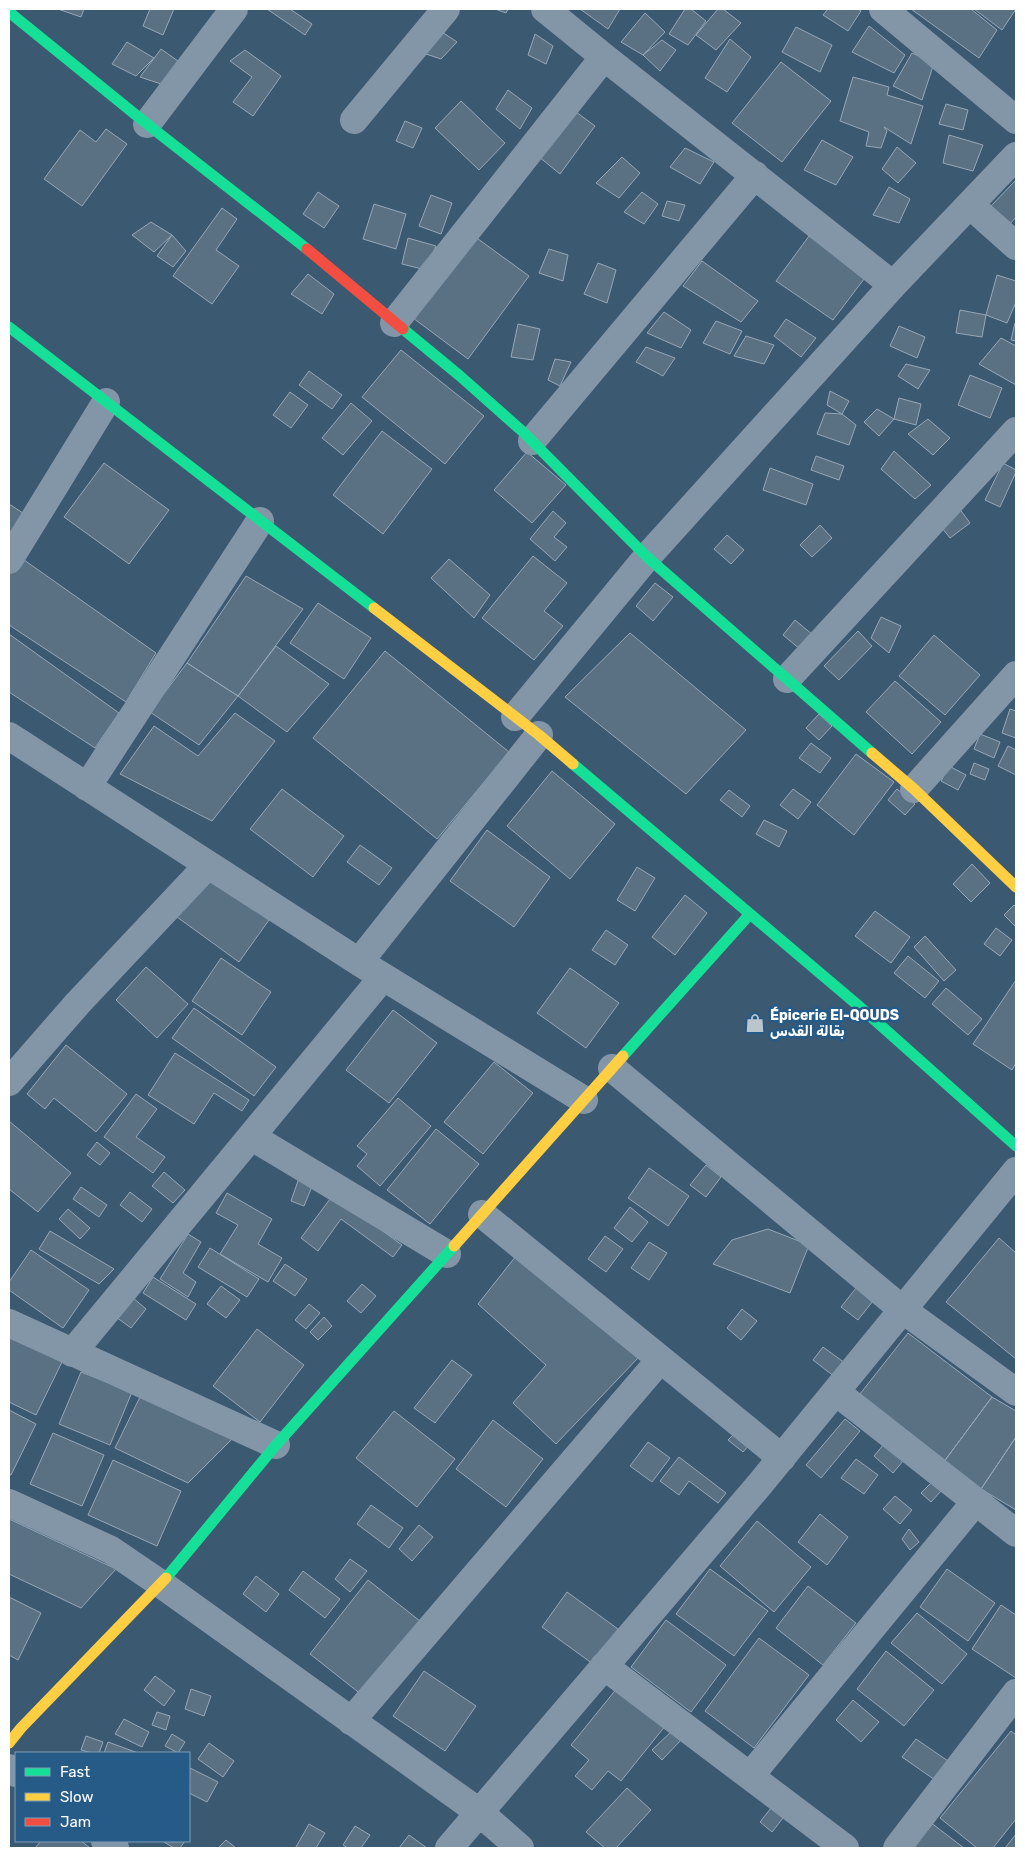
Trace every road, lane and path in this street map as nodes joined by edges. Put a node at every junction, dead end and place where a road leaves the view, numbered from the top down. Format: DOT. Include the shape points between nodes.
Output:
graph roads {
  1 [pos="234,9"];
  2 [pos="446,9"];
  3 [pos="545,9"];
  4 [pos="883,9"];
  5 [pos="9,12"];
  6 [pos="604,58"];
  7 [pos="354,120"];
  8 [pos="1016,120"];
  9 [pos="147,124"];
  10 [pos="1016,156"];
  11 [pos="755,175"];
  12 [pos="970,205"];
  13 [pos="1016,246"];
  14 [pos="893,285"];
  15 [pos="394,322"];
  16 [pos="9,327"];
  17 [pos="106,402"];
  18 [pos="1016,431"];
  19 [pos="532,441"];
  20 [pos="260,521"];
  21 [pos="647,557"];
  22 [pos="9,560"];
  23 [pos="1016,676"];
  24 [pos="787,679"];
  25 [pos="515,716"];
  26 [pos="539,735"];
  27 [pos="9,736"];
  28 [pos="87,787"];
  29 [pos="914,789"];
  30 [pos="208,865"];
  31 [pos="1016,887"];
  32 [pos="750,914"];
  33 [pos="359,962"];
  34 [pos="383,977"];
  35 [pos="612,1068"];
  36 [pos="9,1082"];
  37 [pos="584,1100"];
  38 [pos="252,1136"];
  39 [pos="1016,1146"];
  40 [pos="1016,1171"];
  41 [pos="482,1214"];
  42 [pos="446,1254"];
  43 [pos="903,1310"];
  44 [pos="9,1323"];
  45 [pos="72,1353"];
  46 [pos="660,1360"];
  47 [pos="836,1392"];
  48 [pos="1016,1392"];
  49 [pos="276,1445"];
  50 [pos="782,1458"];
  51 [pos="976,1501"];
  52 [pos="9,1503"];
  53 [pos="1016,1532"];
  54 [pos="161,1584"];
  55 [pos="604,1666"];
  56 [pos="1016,1693"];
  57 [pos="351,1721"];
  58 [pos="13,1730"];
  59 [pos="750,1776"];
  60 [pos="478,1812"];
  61 [pos="449,1848"];
  62 [pos="520,1848"];
  63 [pos="846,1848"];
  64 [pos="897,1848"];
  1 -- 9 [label="street"];
  2 -- 7 [label="street"];
  3 -- 6 [label="street"];
  4 -- 8 [label="street"];
  5 -- 9 [label="street"];
  6 -- 11 [label="street"];
  6 -- 15 [label="street"];
  9 -- 15 [label="street" via="281,228"];
  10 -- 12 [label="street"];
  11 -- 14 [label="street"];
  11 -- 19 [label="street"];
  12 -- 13 [label="street"];
  12 -- 14 [label="street"];
  14 -- 21 [label="street"];
  15 -- 19 [label="street"];
  16 -- 17 [label="street"];
  17 -- 20 [label="street"];
  17 -- 22 [label="street"];
  18 -- 24 [label="street"];
  19 -- 21 [label="street"];
  20 -- 25 [label="street"];
  20 -- 28 [label="street"];
  21 -- 24 [label="street"];
  21 -- 25 [label="street"];
  23 -- 29 [label="street"];
  24 -- 29 [label="street"];
  25 -- 26 [label="street"];
  26 -- 32 [label="street"];
  26 -- 33 [label="street"];
  27 -- 28 [label="street"];
  28 -- 30 [label="street"];
  29 -- 31 [label="street"];
  30 -- 33 [label="street"];
  30 -- 36 [label="street" via="78,1003"];
  32 -- 35 [label="street"];
  32 -- 39 [label="street"];
  33 -- 34 [label="street"];
  34 -- 37 [label="street"];
  34 -- 38 [label="street"];
  35 -- 37 [label="street"];
  35 -- 43 [label="street"];
  37 -- 41 [label="street"];
  38 -- 42 [label="street"];
  38 -- 45 [label="street"];
  40 -- 43 [label="street"];
  41 -- 42 [label="street"];
  41 -- 46 [label="street"];
  42 -- 49 [label="street"];
  43 -- 47 [label="street"];
  43 -- 48 [label="street"];
  44 -- 45 [label="street"];
  45 -- 49 [label="street"];
  46 -- 50 [label="street"];
  46 -- 57 [label="street"];
  47 -- 50 [label="street"];
  47 -- 51 [label="street"];
  49 -- 54 [label="street"];
  50 -- 55 [label="street"];
  51 -- 53 [label="street"];
  51 -- 59 [label="street"];
  52 -- 54 [label="street" via="111,1550"];
  54 -- 57 [label="street"];
  54 -- 58 [label="street"];
  55 -- 59 [label="street"];
  55 -- 60 [label="street"];
  56 -- 64 [label="street"];
  57 -- 60 [label="street"];
  59 -- 63 [label="street"];
  60 -- 61 [label="street"];
  60 -- 62 [label="street"];
}
